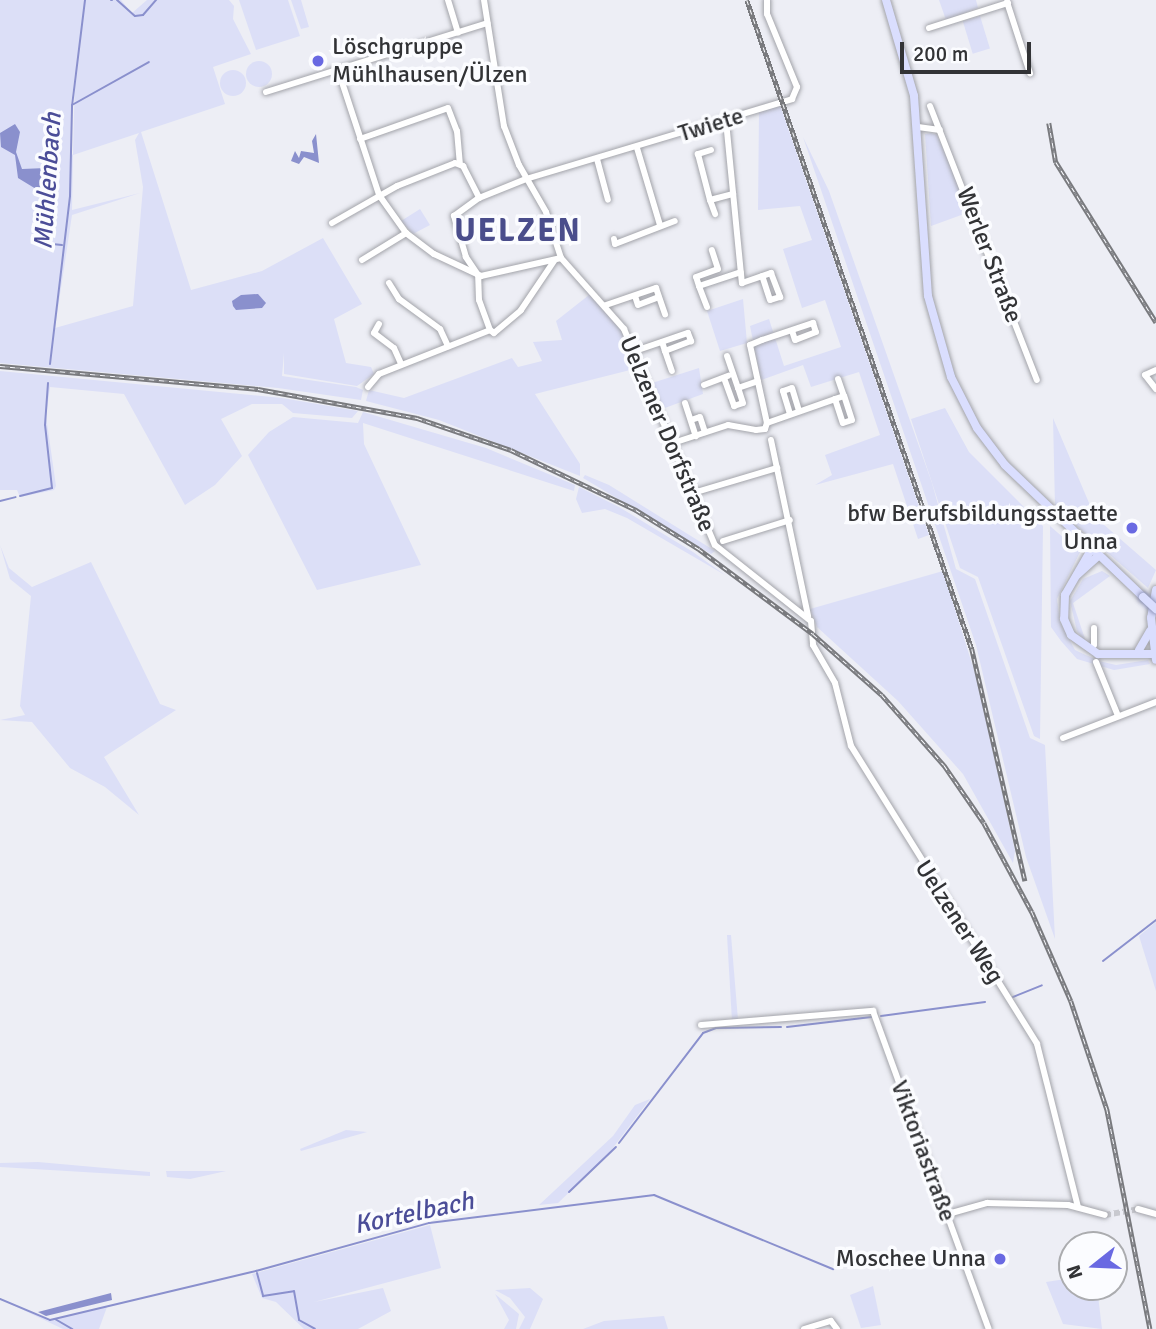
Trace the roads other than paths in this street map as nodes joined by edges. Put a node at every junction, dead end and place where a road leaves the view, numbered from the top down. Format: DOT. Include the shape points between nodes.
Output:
graph roads {
  1 [pos="448,0"];
  2 [pos="484,0"];
  3 [pos="767,0"];
  4 [pos="886,0"];
  5 [pos="1007,1"];
  6 [pos="487,23"];
  7 [pos="929,28"];
  8 [pos="457,32"];
  9 [pos="338,70"];
  10 [pos="1030,73"];
  11 [pos="267,92"];
  12 [pos="930,106"];
  13 [pos="726,121"];
  14 [pos="918,127"];
  15 [pos="940,130"];
  16 [pos="360,139"];
  17 [pos="637,148"];
  18 [pos="711,150"];
  19 [pos="698,154"];
  20 [pos="688,157"];
  21 [pos="597,159"];
  22 [pos="460,163"];
  23 [pos="526,178"];
  24 [pos="733,194"];
  25 [pos="379,195"];
  26 [pos="479,198"];
  27 [pos="608,200"];
  28 [pos="710,200"];
  29 [pos="715,215"];
  30 [pos="675,221"];
  31 [pos="332,223"];
  32 [pos="660,225"];
  33 [pos="406,233"];
  34 [pos="615,243"];
  35 [pos="712,250"];
  36 [pos="561,258"];
  37 [pos="362,260"];
  38 [pos="554,261"];
  39 [pos="718,269"];
  40 [pos="741,272"];
  41 [pos="478,275"];
  42 [pos="762,276"];
  43 [pos="722,278"];
  44 [pos="389,283"];
  45 [pos="699,286"];
  46 [pos="606,305"];
  47 [pos="707,307"];
  48 [pos="665,314"];
  49 [pos="379,324"];
  50 [pos="490,330"];
  51 [pos="792,331"];
  52 [pos="827,331"];
  53 [pos="816,332"];
  54 [pos="795,340"];
  55 [pos="662,342"];
  56 [pos="448,346"];
  57 [pos="797,348"];
  58 [pos="635,351"];
  59 [pos="665,351"];
  60 [pos="727,356"];
  61 [pos="401,364"];
  62 [pos="1156,370"];
  63 [pos="672,371"];
  64 [pos="733,374"];
  65 [pos="724,378"];
  66 [pos="838,379"];
  67 [pos="1037,380"];
  68 [pos="758,381"];
  69 [pos="704,385"];
  70 [pos="800,385"];
  71 [pos="368,387"];
  72 [pos="738,388"];
  73 [pos="792,388"];
  74 [pos="1156,389"];
  75 [pos="844,396"];
  76 [pos="835,399"];
  77 [pos="685,402"];
  78 [pos="799,411"];
  79 [pos="790,414"];
  80 [pos="691,421"];
  81 [pos="767,423"];
  82 [pos="705,432"];
  83 [pos="696,436"];
  84 [pos="771,440"];
  85 [pos="673,443"];
  86 [pos="777,468"];
  87 [pos="693,493"];
  88 [pos="790,520"];
  89 [pos="723,541"];
  90 [pos="1091,550"];
  91 [pos="1098,556"];
  92 [pos="1073,578"];
  93 [pos="1156,590"];
  94 [pos="1156,609"];
  95 [pos="808,616"];
  96 [pos="1094,628"];
  97 [pos="1151,628"];
  98 [pos="1094,645"];
  99 [pos="1139,650"];
  100 [pos="1154,653"];
  101 [pos="1120,655"];
  102 [pos="1096,662"];
  103 [pos="1156,702"];
  104 [pos="1118,716"];
  105 [pos="1063,738"];
  106 [pos="701,1025"];
  107 [pos="1078,1207"];
  108 [pos="1138,1209"];
  109 [pos="948,1214"];
  110 [pos="1156,1214"];
  111 [pos="1105,1215"];
  112 [pos="804,1329"];
  113 [pos="837,1329"];
  114 [pos="989,1329"];
  1 -- 8 [label="street"];
  2 -- 6 [label="street, Uelzener Dorfstraße"];
  3 -- 13 [label="street, Twiete" via="767,14 796,94 790,101"];
  4 -- 14 [label="main road, Werler Straße" via="908,64"];
  5 -- 7 [label="street"];
  5 -- 10 [label="street"];
  6 -- 8 [label="street"];
  6 -- 23 [label="street, Uelzener Dorfstraße" via="502,116"];
  8 -- 9 [label="street"];
  9 -- 11 [label="street"];
  9 -- 16 [label="street"];
  12 -- 15 [label="street, Werler Straße"];
  13 -- 17 [label="street, Twiete"];
  13 -- 24 [label="street"];
  14 -- 15 [label="street"];
  14 -- 90 [label="main road, Werler Straße" via="928,296 946,366 977,428 1038,500"];
  15 -- 67 [label="street, Werler Straße"];
  16 -- 22 [label="street" via="448,108 457,131"];
  16 -- 25 [label="street"];
  17 -- 21 [label="street, Twiete"];
  17 -- 32 [label="street"];
  18 -- 19 [label="street"];
  19 -- 20 [label="street"];
  19 -- 28 [label="street"];
  21 -- 23 [label="street, Twiete"];
  21 -- 27 [label="street"];
  22 -- 25 [label="street"];
  22 -- 26 [label="street"];
  23 -- 26 [label="street, Twiete"];
  23 -- 36 [label="street, Uelzener Dorfstraße" via="546,212"];
  24 -- 28 [label="street"];
  24 -- 40 [label="street"];
  25 -- 31 [label="street"];
  25 -- 33 [label="street"];
  26 -- 41 [label="street, Twiete" via="453,219"];
  28 -- 29 [label="street"];
  30 -- 32 [label="street"];
  32 -- 34 [label="street"];
  33 -- 37 [label="street"];
  33 -- 41 [label="street" via="434,254"];
  35 -- 39 [label="street"];
  36 -- 38 [label="street"];
  36 -- 46 [label="street, Uelzener Dorfstraße"];
  38 -- 41 [label="street"];
  38 -- 50 [label="street" via="521,310 494,333"];
  39 -- 43 [label="street"];
  39 -- 45 [label="street" via="696,277"];
  40 -- 42 [label="street" via="742,283"];
  40 -- 43 [label="street"];
  41 -- 50 [label="street" via="477,291"];
  43 -- 45 [label="street"];
  44 -- 56 [label="street" via="399,299 440,329"];
  45 -- 47 [label="street"];
  46 -- 48 [label="street" via="656,288"];
  46 -- 58 [label="street, Uelzener Dorfstraße"];
  49 -- 61 [label="street" via="374,333 394,348"];
  50 -- 56 [label="street"];
  51 -- 53 [label="street" via="813,323"];
  51 -- 54 [label="street"];
  51 -- 68 [label="street" via="750,345"];
  52 -- 53 [label="street"];
  53 -- 54 [label="street"];
  54 -- 57 [label="street"];
  55 -- 58 [label="street"];
  55 -- 59 [label="street"];
  55 -- 59 [label="street" via="688,333 691,341"];
  56 -- 61 [label="street"];
  58 -- 85 [label="street, Uelzener Dorfstraße"];
  59 -- 63 [label="street"];
  60 -- 64 [label="street"];
  61 -- 71 [label="street" via="379,374"];
  62 -- 74 [label="street" via="1145,375"];
  64 -- 65 [label="street"];
  64 -- 72 [label="street"];
  65 -- 69 [label="street"];
  65 -- 72 [label="street" via="734,406 743,403"];
  66 -- 75 [label="street"];
  68 -- 72 [label="street"];
  68 -- 81 [label="street"];
  70 -- 73 [label="street"];
  73 -- 78 [label="street"];
  73 -- 79 [label="street" via="783,391"];
  75 -- 76 [label="street"];
  75 -- 76 [label="street" via="852,420 843,423"];
  76 -- 78 [label="street"];
  77 -- 80 [label="street"];
  78 -- 79 [label="street"];
  79 -- 81 [label="street"];
  80 -- 82 [label="street" via="700,417"];
  80 -- 83 [label="street"];
  81 -- 82 [label="street" via="762,429 727,425"];
  82 -- 83 [label="street"];
  83 -- 85 [label="street"];
  84 -- 86 [label="street"];
  85 -- 87 [label="street, Uelzener Dorfstraße"];
  86 -- 87 [label="street"];
  86 -- 88 [label="street"];
  87 -- 95 [label="street, Uelzener Dorfstraße" via="720,552"];
  88 -- 89 [label="street"];
  88 -- 95 [label="street"];
  90 -- 91 [label="main road, Werler Straße"];
  90 -- 92 [label="main road"];
  91 -- 92 [label="main road"];
  91 -- 94 [label="main road, Werler Straße, bridge"];
  92 -- 101 [label="main road" via="1063,610 1071,635 1098,654"];
  93 -- 97 [label="main road"];
  95 -- 107 [label="street, Uelzener Weg" via="813,647 832,675 856,755 1037,1044"];
  96 -- 98 [label="street"];
  97 -- 99 [label="main road"];
  97 -- 100 [label="main road"];
  99 -- 100 [label="main road"];
  99 -- 101 [label="main road"];
  100 -- 101 [label="main road"];
  102 -- 104 [label="street"];
  103 -- 104 [label="street"];
  104 -- 105 [label="street"];
  106 -- 109 [label="street, Viktoriastraße" via="873,1011"];
  107 -- 109 [label="street" via="981,1203"];
  107 -- 111 [label="street"];
  108 -- 110 [label="street"];
  109 -- 114 [label="street, Viktoriastraße"];
  112 -- 113 [label="street" via="831,1321"];
}
